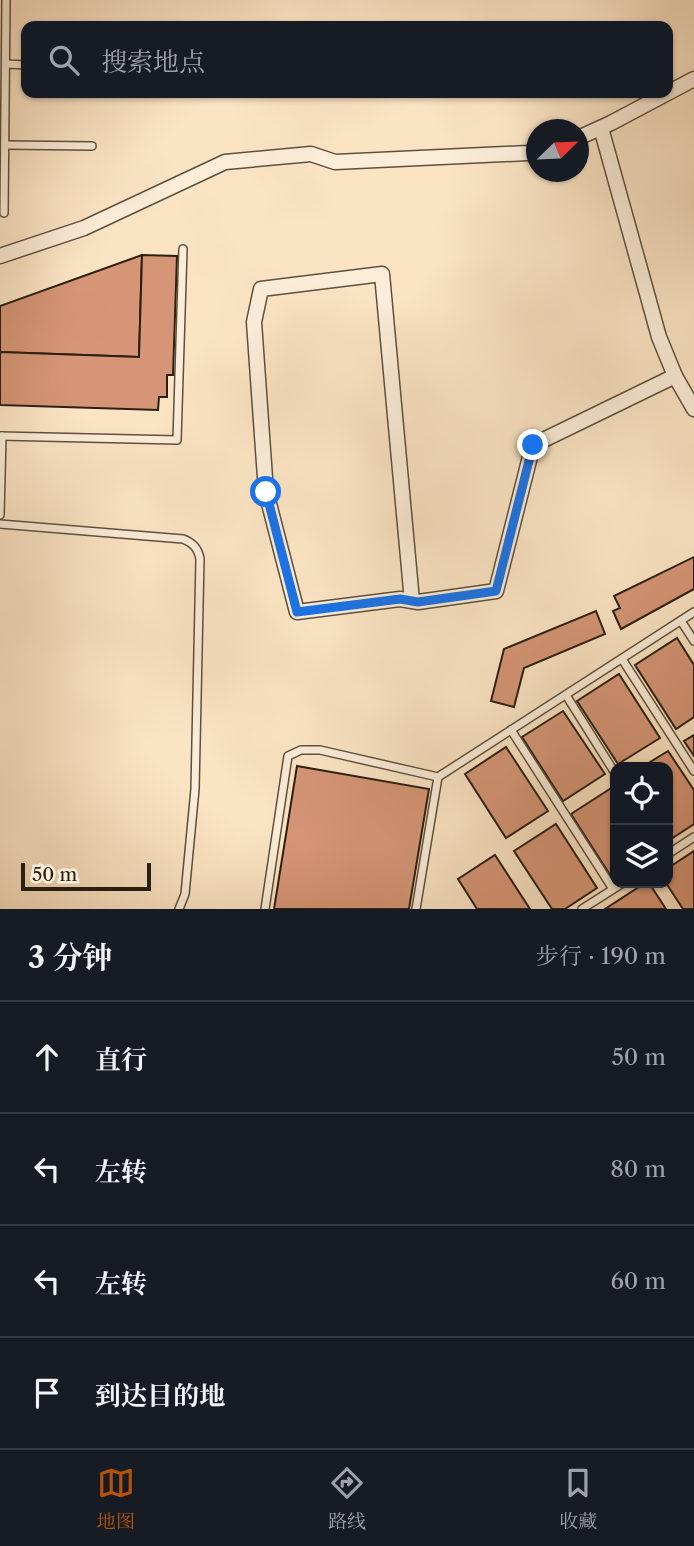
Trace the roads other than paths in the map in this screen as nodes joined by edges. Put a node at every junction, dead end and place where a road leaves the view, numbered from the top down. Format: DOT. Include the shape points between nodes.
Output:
graph roads {
  1 [pos="6,0"];
  2 [pos="6,64"];
  3 [pos="21,65"];
  4 [pos="694,79"];
  5 [pos="673,90"];
  6 [pos="658,98"];
  7 [pos="601,128"];
  8 [pos="589,133"];
  9 [pos="5,145"];
  10 [pos="92,146"];
  11 [pos="526,153"];
  12 [pos="4,213"];
  13 [pos="183,249"];
  14 [pos="0,256"];
  15 [pos="675,376"];
  16 [pos="694,409"];
  17 [pos="1,436"];
  18 [pos="0,514"];
  19 [pos="0,524"];
  20 [pos="412,601"];
  21 [pos="694,612"];
  22 [pos="681,621"];
  23 [pos="694,641"];
  24 [pos="622,659"];
  25 [pos="566,695"];
  26 [pos="511,730"];
  27 [pos="610,765"];
  28 [pos="694,771"];
  29 [pos="438,777"];
  30 [pos="694,837"];
  31 [pos="673,851"];
  32 [pos="613,889"];
  33 [pos="180,909"];
  34 [pos="264,909"];
  35 [pos="416,909"];
  36 [pos="582,909"];
  1 -- 2 [label="lane"];
  2 -- 3 [label="lane"];
  2 -- 9 [label="lane"];
  4 -- 5 [label="street"];
  6 -- 7 [label="street"];
  7 -- 8 [label="street"];
  7 -- 15 [label="street" via="652,317"];
  9 -- 10 [label="lane"];
  9 -- 12 [label="lane"];
  11 -- 14 [label="street" via="335,162 311,154 225,162 84,228"];
  13 -- 17 [label="lane" via="177,440"];
  15 -- 16 [label="street"];
  15 -- 20 [label="street" via="533,445 496,591"];
  17 -- 18 [label="lane"];
  19 -- 33 [label="lane" via="183,539 199,551 195,789"];
  20 -- 20 [label="street" via="297,612 266,492 254,322 261,289 382,274"];
  21 -- 22 [label="lane"];
  22 -- 23 [label="lane"];
  22 -- 24 [label="lane"];
  24 -- 25 [label="lane"];
  24 -- 28 [label="lane"];
  25 -- 26 [label="lane"];
  25 -- 27 [label="lane"];
  26 -- 29 [label="lane"];
  26 -- 32 [label="lane"];
  29 -- 34 [label="lane" via="320,750 301,750 288,756"];
  29 -- 35 [label="lane"];
  30 -- 31 [label="lane"];
  32 -- 36 [label="lane"];
}
